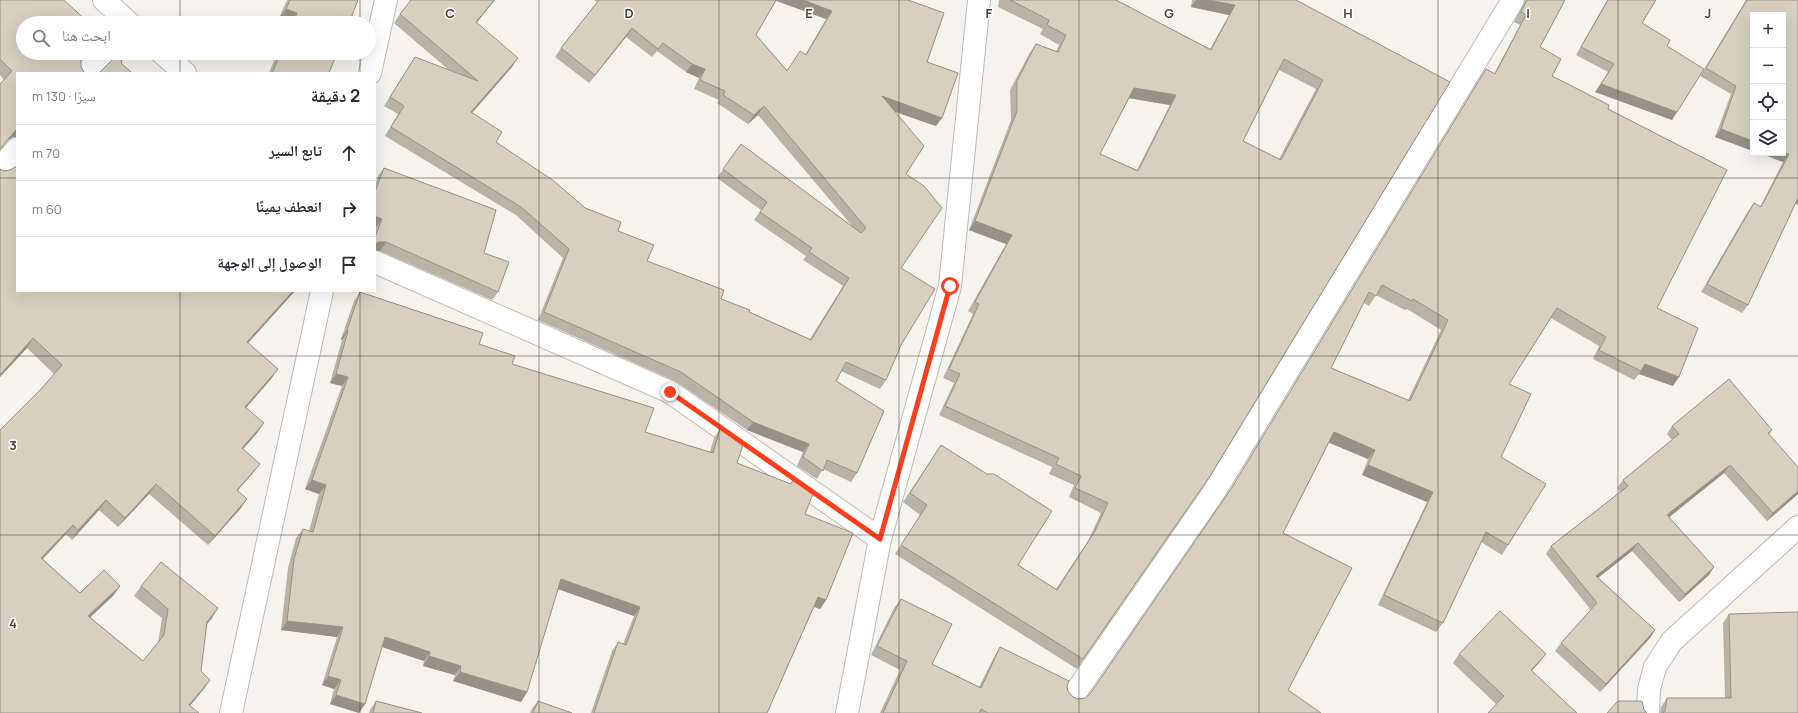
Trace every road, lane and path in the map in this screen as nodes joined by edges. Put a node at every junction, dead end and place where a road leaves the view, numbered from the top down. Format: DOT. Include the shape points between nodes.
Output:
graph roads {
  1 [pos="104,0"];
  2 [pos="386,0"];
  3 [pos="979,0"];
  4 [pos="1513,0"];
  5 [pos="121,16"];
  6 [pos="376,46"];
  7 [pos="98,60"];
  8 [pos="170,60"];
  9 [pos="373,60"];
  10 [pos="87,72"];
  11 [pos="184,72"];
  12 [pos="370,72"];
  13 [pos="16,150"];
  14 [pos="0,168"];
  15 [pos="376,262"];
  16 [pos="322,292"];
  17 [pos="1798,527"];
  18 [pos="880,539"];
  19 [pos="1073,696"];
  20 [pos="231,713"];
  21 [pos="847,713"];
  22 [pos="1648,713"];
  1 -- 5 [label="street"];
  2 -- 6 [label="street"];
  3 -- 18 [label="street" via="950,286"];
  4 -- 19 [label="street" via="1214,492"];
  7 -- 10 [label="street"];
  8 -- 11 [label="street"];
  9 -- 12 [label="street"];
  13 -- 14 [label="street"];
  15 -- 18 [label="street" via="670,392"];
  16 -- 20 [label="street"];
  17 -- 22 [label="street" via="1672,641 1656,667 1649,689"];
  18 -- 21 [label="street"];
}
